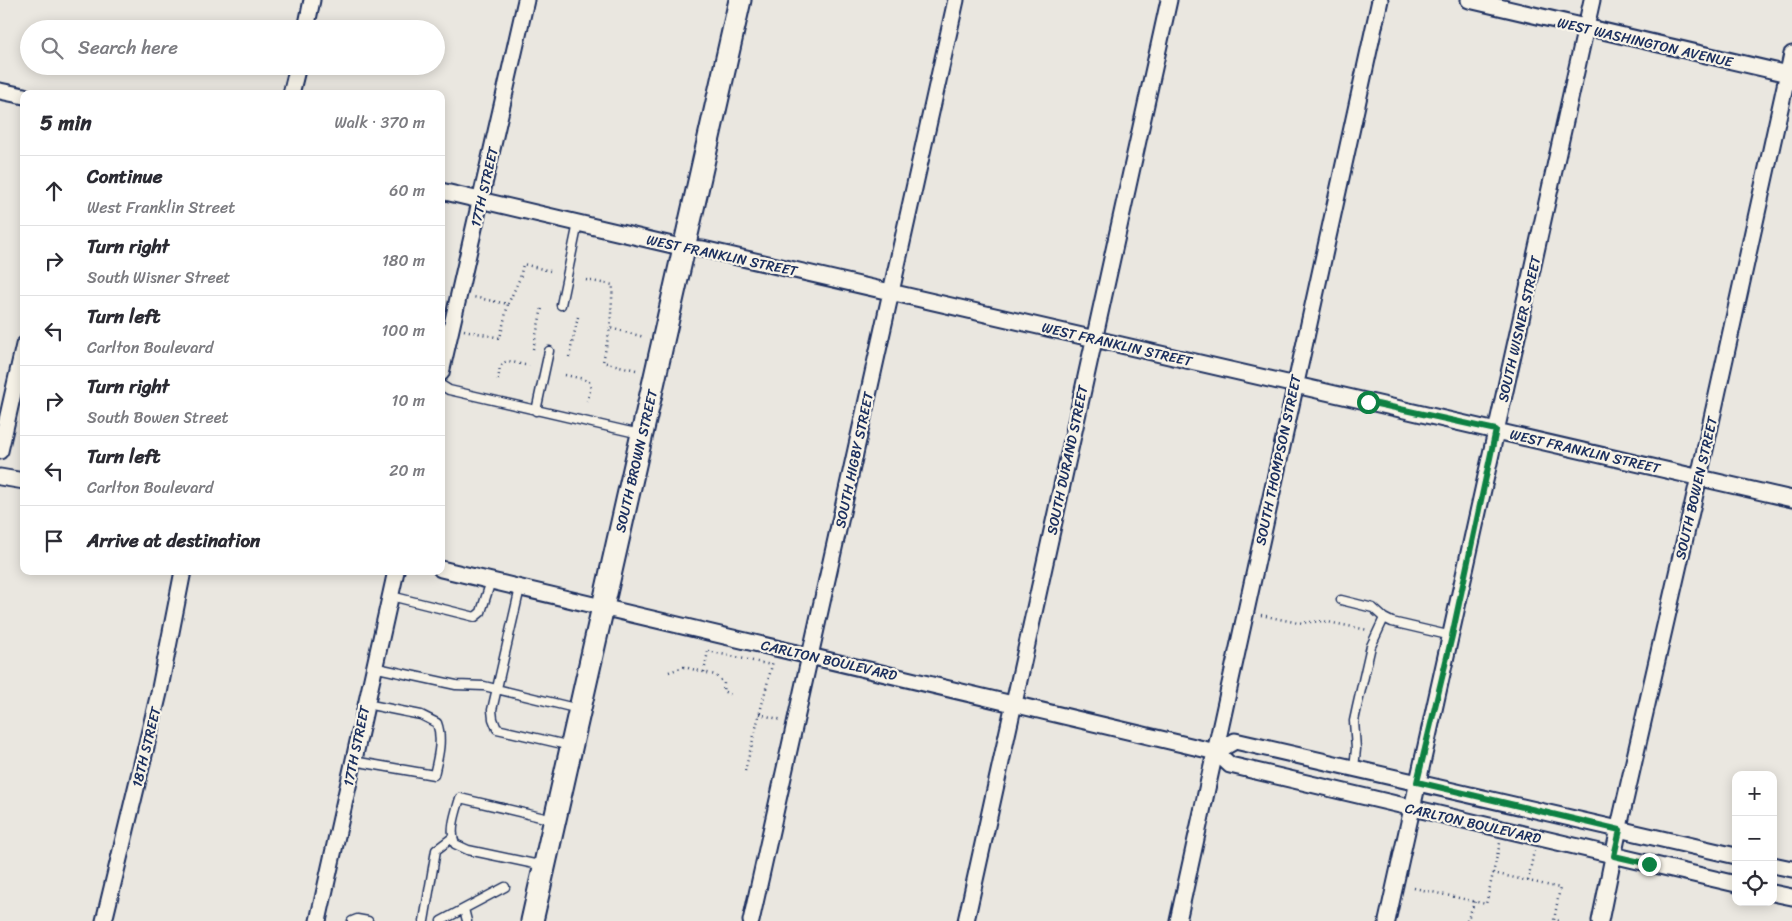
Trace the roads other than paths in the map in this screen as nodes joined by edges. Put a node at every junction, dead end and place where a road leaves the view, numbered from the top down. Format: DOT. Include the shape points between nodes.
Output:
graph roads {
  1 [pos="312,0"];
  2 [pos="526,0"];
  3 [pos="740,0"];
  4 [pos="956,0"];
  5 [pos="1169,0"];
  6 [pos="1380,0"];
  7 [pos="1469,0"];
  8 [pos="1592,0"];
  9 [pos="308,20"];
  10 [pos="1586,28"];
  11 [pos="1792,54"];
  12 [pos="296,75"];
  13 [pos="1790,75"];
  14 [pos="292,90"];
  15 [pos="0,91"];
  16 [pos="20,95"];
  17 [pos="445,191"];
  18 [pos="480,200"];
  19 [pos="578,223"];
  20 [pos="685,248"];
  21 [pos="891,292"];
  22 [pos="560,305"];
  23 [pos="1094,338"];
  24 [pos="549,351"];
  25 [pos="445,355"];
  26 [pos="20,363"];
  27 [pos="1294,386"];
  28 [pos="445,388"];
  29 [pos="536,410"];
  30 [pos="1496,430"];
  31 [pos="642,435"];
  32 [pos="0,452"];
  33 [pos="0,476"];
  34 [pos="1699,477"];
  35 [pos="20,480"];
  36 [pos="1792,499"];
  37 [pos="445,570"];
  38 [pos="182,575"];
  39 [pos="395,575"];
  40 [pos="491,581"];
  41 [pos="520,588"];
  42 [pos="391,596"];
  43 [pos="1341,600"];
  44 [pos="602,608"];
  45 [pos="1384,618"];
  46 [pos="1452,636"];
  47 [pos="811,655"];
  48 [pos="373,668"];
  49 [pos="498,689"];
  50 [pos="1014,703"];
  51 [pos="365,704"];
  52 [pos="581,709"];
  53 [pos="572,746"];
  54 [pos="1216,752"];
  55 [pos="353,761"];
  56 [pos="1354,768"];
  57 [pos="1417,782"];
  58 [pos="1412,809"];
  59 [pos="554,820"];
  60 [pos="1620,830"];
  61 [pos="452,838"];
  62 [pos="1732,855"];
  63 [pos="1614,856"];
  64 [pos="544,866"];
  65 [pos="1777,866"];
  66 [pos="1792,869"];
  67 [pos="1732,883"];
  68 [pos="505,887"];
  69 [pos="1777,893"];
  70 [pos="1792,897"];
  71 [pos="464,909"];
  72 [pos="528,918"];
  73 [pos="104,921"];
  74 [pos="318,921"];
  75 [pos="352,921"];
  76 [pos="368,921"];
  77 [pos="424,921"];
  78 [pos="441,921"];
  79 [pos="467,921"];
  80 [pos="751,921"];
  81 [pos="966,921"];
  82 [pos="1178,921"];
  83 [pos="1387,921"];
  84 [pos="1600,921"];
  1 -- 9 [label="street"];
  2 -- 18 [label="street, 17TH STREET"];
  3 -- 20 [label="main road, SOUTH BROWN STREET"];
  4 -- 21 [label="street, SOUTH HIGBY STREET"];
  5 -- 23 [label="street, SOUTH DURAND STREET"];
  6 -- 27 [label="street, SOUTH THOMPSON STREET"];
  7 -- 10 [label="street, WEST WASHINGTON AVENUE"];
  8 -- 10 [label="street, SOUTH WISNER STREET"];
  10 -- 13 [label="street, WEST WASHINGTON AVENUE"];
  10 -- 30 [label="street, SOUTH WISNER STREET"];
  11 -- 13 [label="street, SOUTH BOWEN STREET"];
  12 -- 14 [label="street"];
  13 -- 34 [label="street, SOUTH BOWEN STREET"];
  15 -- 16 [label="street"];
  17 -- 18 [label="street, WEST FRANKLIN STREET"];
  18 -- 19 [label="street, WEST FRANKLIN STREET"];
  18 -- 25 [label="street, 17TH STREET"];
  19 -- 20 [label="street, WEST FRANKLIN STREET"];
  19 -- 22 [label="lane"];
  20 -- 21 [label="street, WEST FRANKLIN STREET" via="704,249"];
  20 -- 31 [label="main road, SOUTH BROWN STREET"];
  21 -- 23 [label="street, WEST FRANKLIN STREET"];
  21 -- 47 [label="street, SOUTH HIGBY STREET"];
  23 -- 27 [label="street, WEST FRANKLIN STREET"];
  23 -- 50 [label="street, SOUTH DURAND STREET"];
  24 -- 29 [label="lane"];
  26 -- 32 [label="street"];
  27 -- 30 [label="street, WEST FRANKLIN STREET"];
  27 -- 54 [label="street, SOUTH THOMPSON STREET"];
  28 -- 29 [label="lane"];
  29 -- 31 [label="lane"];
  30 -- 34 [label="street, WEST FRANKLIN STREET"];
  30 -- 46 [label="street, SOUTH WISNER STREET"];
  31 -- 44 [label="main road, SOUTH BROWN STREET"];
  33 -- 35 [label="street"];
  34 -- 36 [label="street, WEST FRANKLIN STREET"];
  34 -- 60 [label="street, SOUTH BOWEN STREET"];
  37 -- 40 [label="street, CARLTON BOULEVARD"];
  38 -- 73 [label="street, 18TH STREET" via="159,693"];
  39 -- 42 [label="street, 17TH STREET"];
  40 -- 41 [label="street, CARLTON BOULEVARD"];
  40 -- 42 [label="lane" via="481,612 475,617"];
  41 -- 44 [label="street, CARLTON BOULEVARD"];
  41 -- 49 [label="lane"];
  42 -- 48 [label="street, 17TH STREET"];
  43 -- 45 [label="lane" via="1373,608"];
  44 -- 47 [label="street, CARLTON BOULEVARD"];
  44 -- 52 [label="main road, SOUTH BROWN STREET"];
  45 -- 46 [label="lane"];
  45 -- 56 [label="lane" via="1371,646 1354,721"];
  46 -- 57 [label="street, SOUTH WISNER STREET"];
  47 -- 50 [label="street, CARLTON BOULEVARD"];
  47 -- 80 [label="street, SOUTH HIGBY STREET"];
  48 -- 49 [label="lane" via="456,685"];
  48 -- 51 [label="street, 17TH STREET"];
  49 -- 52 [label="lane"];
  49 -- 53 [label="lane" via="492,710 497,729"];
  50 -- 54 [label="street, CARLTON BOULEVARD"];
  50 -- 81 [label="street, SOUTH DURAND STREET"];
  51 -- 55 [label="street, 17TH STREET"];
  51 -- 55 [label="lane" via="421,715 437,722 441,733 434,775"];
  52 -- 53 [label="main road, SOUTH BROWN STREET"];
  53 -- 59 [label="main road, SOUTH BROWN STREET"];
  54 -- 56 [label="street, CARLTON BOULEVARD" via="1235,741"];
  54 -- 58 [label="street, CARLTON BOULEVARD" via="1230,765"];
  54 -- 82 [label="street, SOUTH THOMPSON STREET"];
  55 -- 74 [label="street, 17TH STREET"];
  56 -- 57 [label="street, CARLTON BOULEVARD"];
  57 -- 58 [label="street, SOUTH WISNER STREET"];
  57 -- 60 [label="street, CARLTON BOULEVARD"];
  58 -- 63 [label="street, CARLTON BOULEVARD"];
  58 -- 83 [label="street, SOUTH WISNER STREET"];
  59 -- 61 [label="lane" via="460,798"];
  59 -- 64 [label="main road, SOUTH BROWN STREET"];
  60 -- 62 [label="street, CARLTON BOULEVARD"];
  60 -- 63 [label="street, SOUTH BOWEN STREET"];
  61 -- 64 [label="lane" via="455,844 468,850"];
  61 -- 77 [label="lane" via="436,850"];
  63 -- 67 [label="street, CARLTON BOULEVARD"];
  63 -- 84 [label="street, SOUTH BOWEN STREET"];
  64 -- 72 [label="main road, SOUTH BROWN STREET"];
  65 -- 66 [label="street"];
  68 -- 71 [label="lane"];
  69 -- 70 [label="street"];
  71 -- 78 [label="lane"];
  71 -- 79 [label="lane"];
  75 -- 76 [label="lane"];
}
